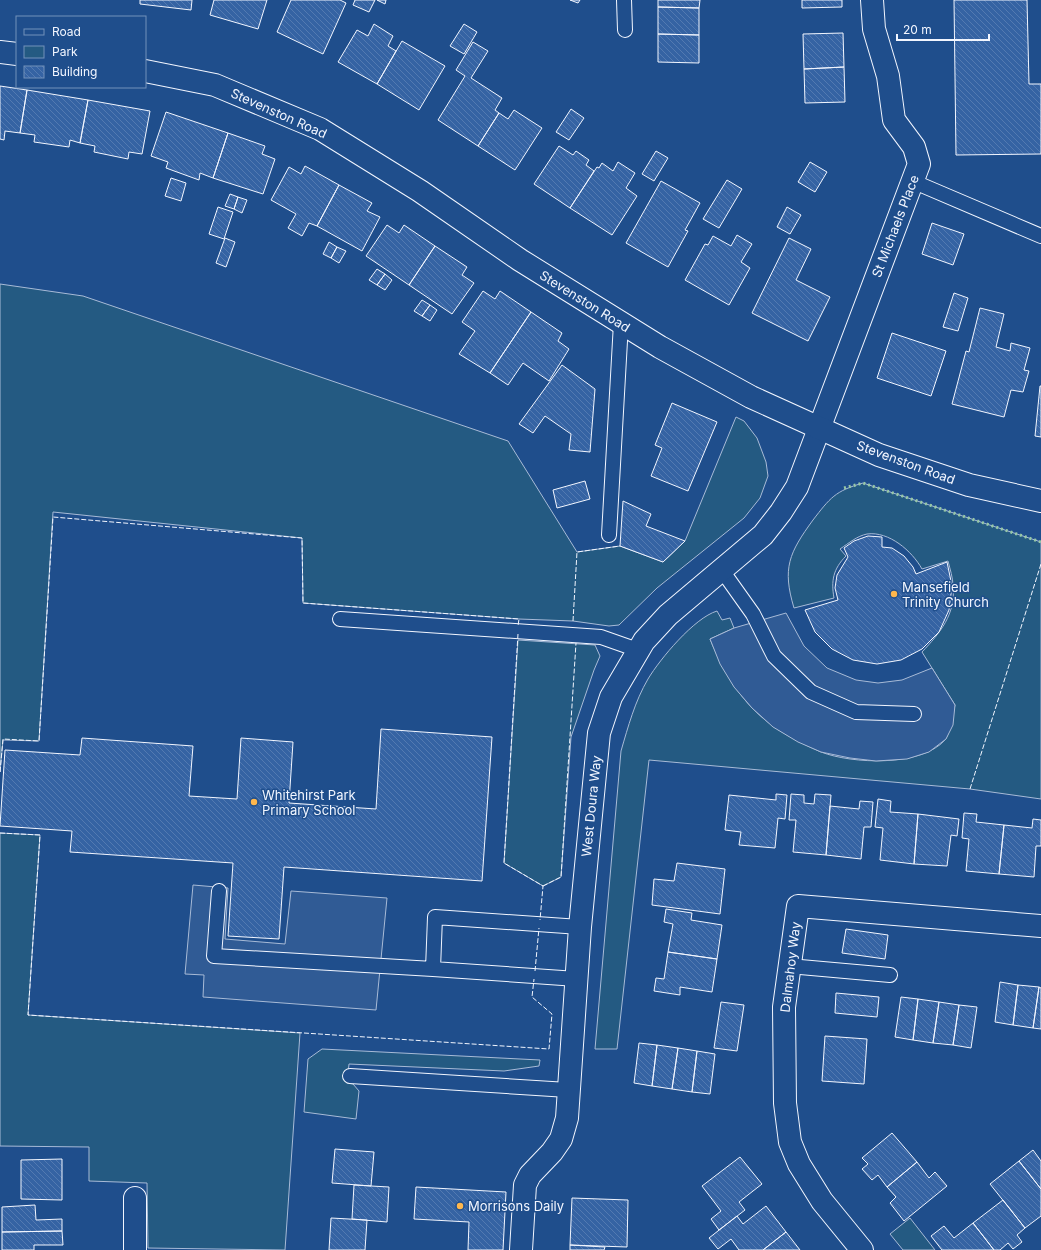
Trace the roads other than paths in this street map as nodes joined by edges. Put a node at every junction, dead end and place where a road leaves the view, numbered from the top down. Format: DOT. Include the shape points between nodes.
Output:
graph roads {
  1 [pos="624,0"];
  2 [pos="872,0"];
  3 [pos="625,30"];
  4 [pos="0,52"];
  5 [pos="16,54"];
  6 [pos="146,71"];
  7 [pos="912,181"];
  8 [pos="1041,236"];
  9 [pos="621,323"];
  10 [pos="819,428"];
  11 [pos="1041,501"];
  12 [pos="609,535"];
  13 [pos="721,569"];
  14 [pos="340,619"];
  15 [pos="638,650"];
  16 [pos="914,714"];
  17 [pos="219,891"];
  18 [pos="1041,926"];
  19 [pos="580,927"];
  20 [pos="789,966"];
  21 [pos="433,968"];
  22 [pos="890,975"];
  23 [pos="577,979"];
  24 [pos="350,1076"];
  25 [pos="568,1090"];
  26 [pos="135,1198"];
  27 [pos="135,1250"];
  28 [pos="521,1250"];
  29 [pos="862,1250"];
  1 -- 3 [label="lane"];
  2 -- 7 [label="main road, St Michaels Place" via="874,29 888,76 894,120 914,147 919,164"];
  4 -- 5 [label="main road"];
  6 -- 9 [label="main road, Stevenston Road" via="215,85 320,129 420,191 520,260"];
  7 -- 8 [label="lane"];
  7 -- 10 [label="main road, St Michaels Place"];
  9 -- 10 [label="main road, Stevenston Road" via="660,348 750,397"];
  9 -- 12 [label="lane"];
  10 -- 11 [label="main road, Stevenston Road" via="880,455 932,473 969,485"];
  10 -- 13 [label="main road, West Doura Way" via="796,487 781,512 763,535"];
  13 -- 15 [label="main road, West Doura Way" via="668,615"];
  13 -- 16 [label="lane" via="753,614 774,656 811,692 856,712"];
  14 -- 15 [label="lane" via="601,637"];
  15 -- 19 [label="main road, West Doura Way" via="611,697 599,733"];
  17 -- 21 [label="lane" via="214,956"];
  18 -- 20 [label="main road, Dalmahoy Way" via="798,906"];
  19 -- 21 [label="lane" via="435,917"];
  19 -- 23 [label="main road, West Doura Way"];
  20 -- 22 [label="lane"];
  20 -- 29 [label="main road, Dalmahoy Way" via="784,1007 785,1103 790,1142 799,1164 822,1201"];
  21 -- 23 [label="lane"];
  23 -- 25 [label="main road, West Doura Way"];
  24 -- 25 [label="lane"];
  25 -- 28 [label="main road, West Doura Way" via="567,1118 561,1139 530,1175 525,1185"];
  26 -- 27 [label="main road"];
}
